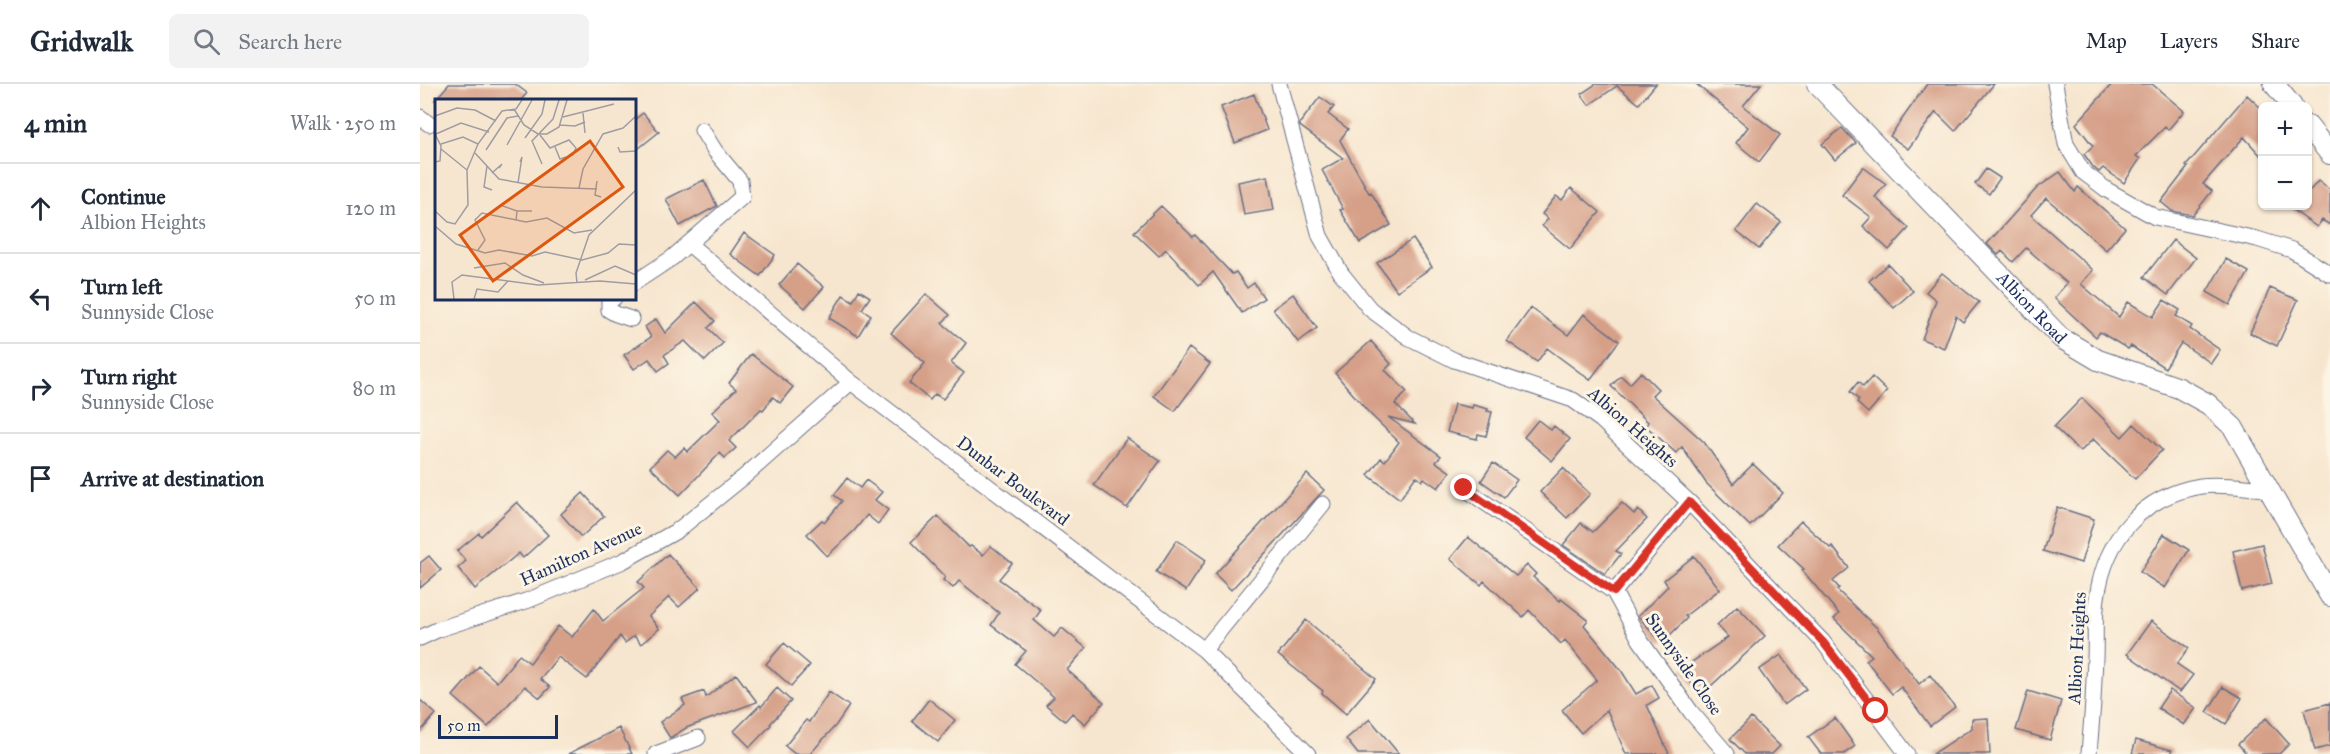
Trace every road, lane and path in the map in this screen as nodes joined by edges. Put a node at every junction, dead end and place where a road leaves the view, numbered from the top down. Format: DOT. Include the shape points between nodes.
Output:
graph roads {
  1 [pos="1279,84"];
  2 [pos="1817,84"];
  3 [pos="2055,84"];
  4 [pos="2274,84"];
  5 [pos="2289,102"];
  6 [pos="702,130"];
  7 [pos="2312,132"];
  8 [pos="2330,154"];
  9 [pos="689,244"];
  10 [pos="2330,273"];
  11 [pos="636,283"];
  12 [pos="612,300"];
  13 [pos="631,319"];
  14 [pos="851,382"];
  15 [pos="1464,488"];
  16 [pos="2270,489"];
  17 [pos="1689,502"];
  18 [pos="1323,504"];
  19 [pos="1614,592"];
  20 [pos="2330,596"];
  21 [pos="420,638"];
  22 [pos="1204,650"];
  23 [pos="698,738"];
  24 [pos="656,754"];
  25 [pos="1308,754"];
  26 [pos="1727,754"];
  27 [pos="1907,754"];
  28 [pos="2089,754"];
  1 -- 17 [label="street, Albion Heights" via="1320,236 1341,273 1370,309 1407,337 1454,360 1573,400 1601,420"];
  2 -- 16 [label="street, Albion Road" via="2061,338 2098,360 2179,388 2208,404 2233,427"];
  3 -- 10 [label="street" via="2066,144 2083,171 2107,190 2155,217 2258,238 2292,250"];
  4 -- 5 [label="street"];
  6 -- 9 [label="street" via="740,181 742,197"];
  7 -- 8 [label="street"];
  9 -- 11 [label="street"];
  9 -- 14 [label="street, Dunbar Boulevard"];
  12 -- 13 [label="street" via="609,310"];
  14 -- 21 [label="street, Hamilton Avenue" via="746,476 678,530 623,561 529,600"];
  14 -- 22 [label="street, Dunbar Boulevard"];
  15 -- 19 [label="street, Sunnyside Close"];
  16 -- 20 [label="street, Albion Road"];
  16 -- 28 [label="street, Albion Heights" via="2203,486 2170,494 2142,510 2119,536 2105,565 2097,598"];
  17 -- 19 [label="street"];
  17 -- 27 [label="street, Albion Heights" via="1823,642"];
  18 -- 22 [label="street"];
  19 -- 26 [label="street, Sunnyside Close" via="1640,640 1691,712"];
  22 -- 25 [label="street, Dunbar Boulevard"];
  23 -- 24 [label="street"];
}
